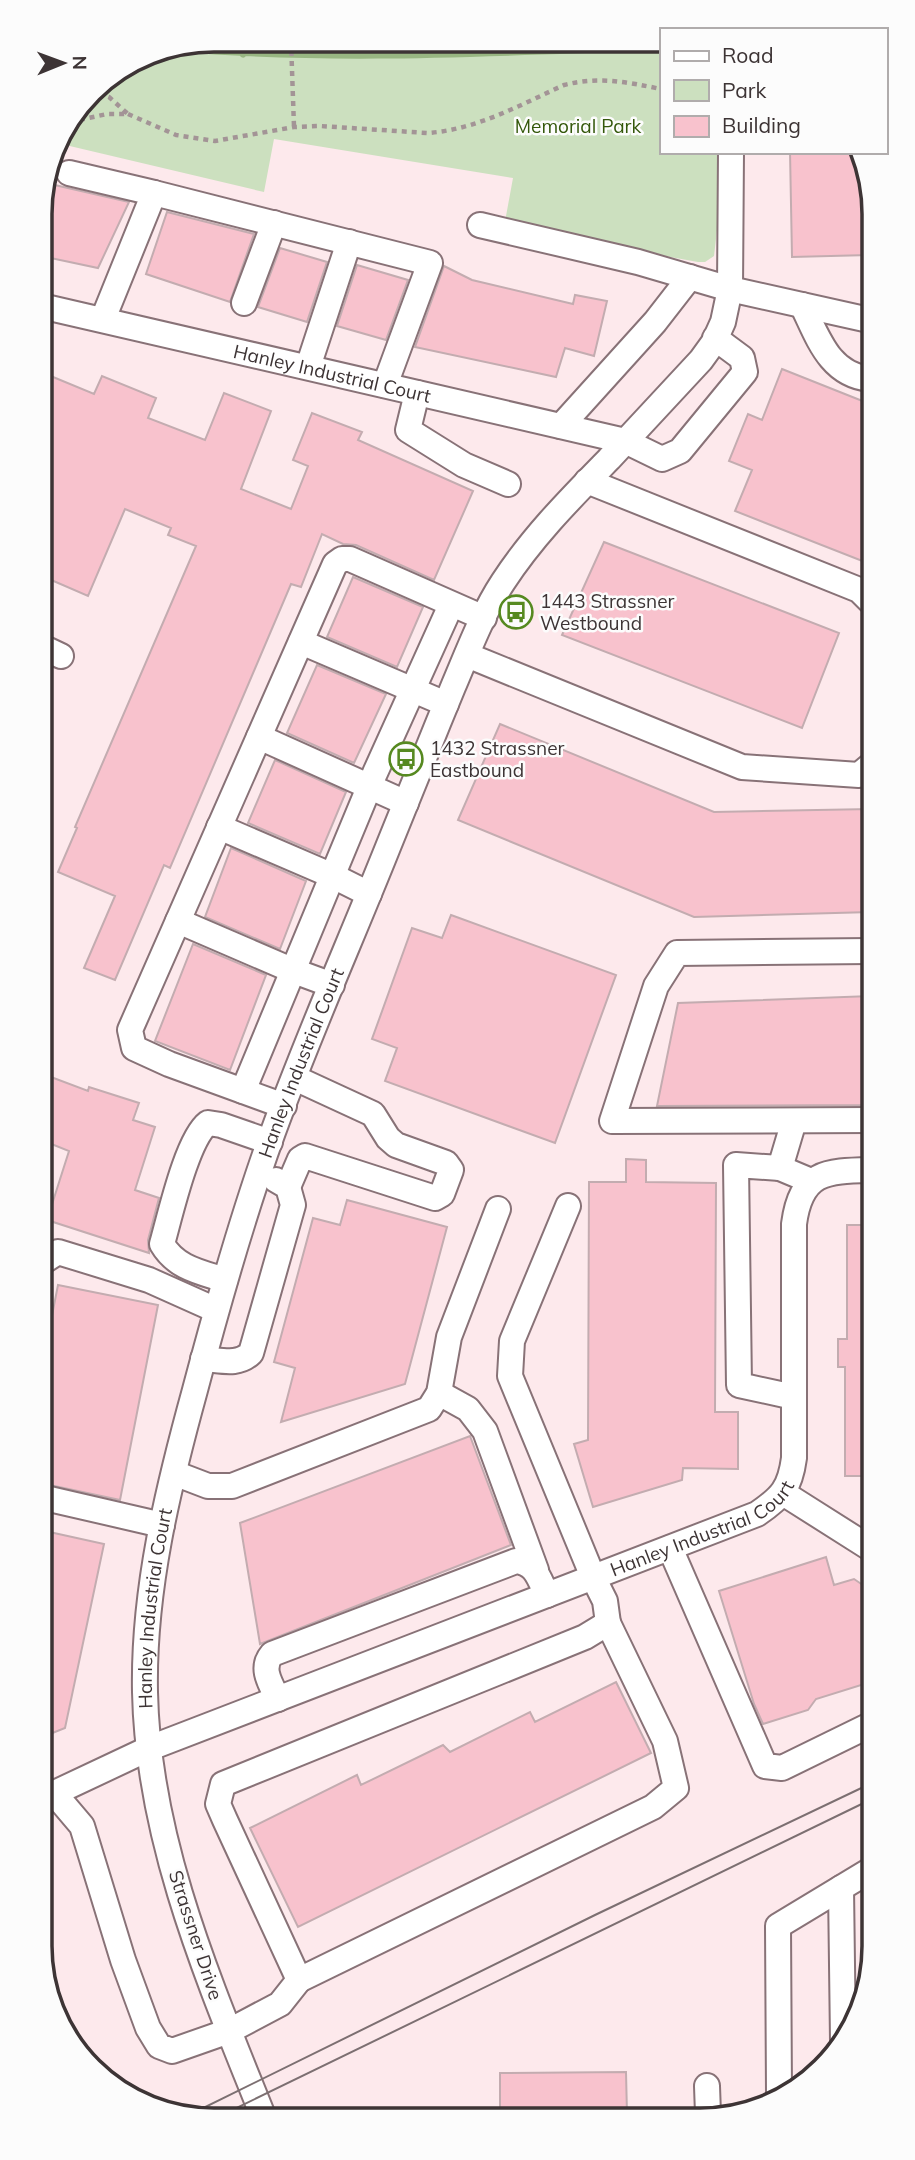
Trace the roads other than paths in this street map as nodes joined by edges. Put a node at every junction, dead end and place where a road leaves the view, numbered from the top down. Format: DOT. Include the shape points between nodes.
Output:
graph roads {
  1 [pos="731,154"];
  2 [pos="69,173"];
  3 [pos="154,192"];
  4 [pos="274,223"];
  5 [pos="480,225"];
  6 [pos="349,242"];
  7 [pos="690,277"];
  8 [pos="730,289"];
  9 [pos="244,303"];
  10 [pos="802,305"];
  11 [pos="53,309"];
  12 [pos="862,318"];
  13 [pos="103,319"];
  14 [pos="715,338"];
  15 [pos="307,367"];
  16 [pos="862,377"];
  17 [pos="385,385"];
  18 [pos="417,393"];
  19 [pos="561,426"];
  20 [pos="625,442"];
  21 [pos="587,481"];
  22 [pos="508,484"];
  23 [pos="862,593"];
  24 [pos="451,605"];
  25 [pos="484,618"];
  26 [pos="301,642"];
  27 [pos="467,655"];
  28 [pos="413,691"];
  29 [pos="446,704"];
  30 [pos="259,737"];
  31 [pos="862,772"];
  32 [pos="370,785"];
  33 [pos="406,803"];
  34 [pos="219,827"];
  35 [pos="333,876"];
  36 [pos="369,894"];
  37 [pos="178,921"];
  38 [pos="862,951"];
  39 [pos="295,971"];
  40 [pos="332,985"];
  41 [pos="295,1078"];
  42 [pos="243,1091"];
  43 [pos="284,1106"];
  44 [pos="862,1120"];
  45 [pos="794,1121"];
  46 [pos="270,1142"];
  47 [pos="780,1168"];
  48 [pos="862,1170"];
  49 [pos="259,1174"];
  50 [pos="811,1181"];
  51 [pos="290,1196"];
  52 [pos="568,1206"];
  53 [pos="498,1209"];
  54 [pos="52,1256"];
  55 [pos="225,1280"];
  56 [pos="216,1310"];
  57 [pos="203,1359"];
  58 [pos="439,1393"];
  59 [pos="794,1397"];
  60 [pos="174,1473"];
  61 [pos="783,1493"];
  62 [pos="52,1500"];
  63 [pos="52,1515"];
  64 [pos="161,1531"];
  65 [pos="862,1543"];
  66 [pos="670,1548"];
  67 [pos="536,1570"];
  68 [pos="593,1577"];
  69 [pos="547,1595"];
  70 [pos="608,1623"];
  71 [pos="278,1699"];
  72 [pos="862,1729"];
  73 [pos="150,1748"];
  74 [pos="52,1794"];
  75 [pos="52,1797"];
  76 [pos="862,1875"];
  77 [pos="841,1888"];
  78 [pos="299,1980"];
  79 [pos="843,2022"];
  80 [pos="229,2031"];
  81 [pos="708,2086"];
  82 [pos="779,2087"];
  83 [pos="708,2107"];
  84 [pos="260,2108"];
  1 -- 8 [label="street"];
  2 -- 3 [label="street"];
  3 -- 4 [label="street"];
  3 -- 13 [label="street"];
  4 -- 6 [label="street"];
  4 -- 9 [label="street"];
  5 -- 7 [label="street"];
  6 -- 15 [label="street"];
  6 -- 17 [label="street" via="430,262"];
  7 -- 8 [label="street"];
  7 -- 19 [label="street"];
  8 -- 10 [label="street"];
  8 -- 14 [label="street, Hanley Industrial Court"];
  10 -- 12 [label="street"];
  10 -- 16 [label="street" via="829,356 841,370"];
  11 -- 13 [label="street, Hanley Industrial Court"];
  13 -- 15 [label="street, Hanley Industrial Court"];
  14 -- 20 [label="street, Hanley Industrial Court" via="701,360"];
  14 -- 20 [label="street" via="742,358 745,372 680,451 662,458"];
  15 -- 17 [label="street, Hanley Industrial Court"];
  17 -- 18 [label="street, Hanley Industrial Court"];
  18 -- 19 [label="street, Hanley Industrial Court"];
  18 -- 22 [label="street" via="408,430 464,465"];
  19 -- 20 [label="street, Hanley Industrial Court"];
  20 -- 21 [label="street, Hanley Industrial Court"];
  21 -- 23 [label="street"];
  21 -- 25 [label="street, Hanley Industrial Court" via="523,553"];
  24 -- 25 [label="street"];
  24 -- 26 [label="street" via="342,559 335,564"];
  24 -- 28 [label="street"];
  25 -- 27 [label="street, Hanley Industrial Court"];
  26 -- 28 [label="street"];
  26 -- 30 [label="street"];
  27 -- 29 [label="street, Hanley Industrial Court"];
  27 -- 31 [label="street" via="742,767"];
  28 -- 29 [label="street"];
  28 -- 32 [label="street"];
  29 -- 33 [label="street, Hanley Industrial Court"];
  30 -- 32 [label="street"];
  30 -- 34 [label="street"];
  32 -- 33 [label="street"];
  32 -- 35 [label="street"];
  33 -- 36 [label="street, Hanley Industrial Court"];
  34 -- 35 [label="street"];
  34 -- 37 [label="street"];
  35 -- 36 [label="street"];
  35 -- 39 [label="street"];
  36 -- 40 [label="street, Hanley Industrial Court"];
  37 -- 39 [label="street"];
  37 -- 42 [label="street" via="130,1030 134,1048"];
  38 -- 45 [label="street" via="677,953 656,986 612,1121"];
  39 -- 40 [label="street"];
  39 -- 42 [label="street"];
  40 -- 41 [label="street, Hanley Industrial Court"];
  41 -- 43 [label="street, Hanley Industrial Court"];
  41 -- 51 [label="street" via="373,1114 396,1145 446,1163 451,1170 442,1194 435,1198 305,1156"];
  42 -- 43 [label="street"];
  43 -- 46 [label="street, Hanley Industrial Court"];
  44 -- 45 [label="street"];
  45 -- 47 [label="street"];
  46 -- 49 [label="street, Hanley Industrial Court"];
  46 -- 55 [label="street" via="208,1123 200,1129 190,1153 162,1244 176,1261"];
  47 -- 50 [label="street"];
  47 -- 59 [label="street" via="737,1166 739,1385"];
  48 -- 50 [label="street" via="821,1174"];
  49 -- 51 [label="street"];
  49 -- 55 [label="street, Hanley Industrial Court"];
  50 -- 59 [label="street, Hanley Industrial Court" via="796,1208 794,1224"];
  51 -- 57 [label="street" via="251,1353 237,1362"];
  52 -- 68 [label="street" via="512,1341 510,1376"];
  53 -- 58 [label="street" via="449,1337"];
  54 -- 56 [label="street" via="58,1252 149,1280"];
  55 -- 56 [label="street, Hanley Industrial Court"];
  56 -- 57 [label="street, Hanley Industrial Court"];
  57 -- 60 [label="street, Hanley Industrial Court"];
  58 -- 60 [label="street" via="429,1409 232,1486 208,1486"];
  58 -- 67 [label="street" via="468,1409 485,1431"];
  59 -- 61 [label="street, Hanley Industrial Court" via="794,1458"];
  60 -- 64 [label="street, Hanley Industrial Court"];
  61 -- 65 [label="street"];
  61 -- 66 [label="street, Hanley Industrial Court" via="757,1514"];
  62 -- 64 [label="street"];
  63 -- 64 [label="street"];
  64 -- 73 [label="street, Hanley Industrial Court" via="146,1638"];
  66 -- 68 [label="street, Hanley Industrial Court"];
  66 -- 72 [label="street" via="765,1766 782,1768"];
  67 -- 69 [label="street"];
  67 -- 71 [label="street" via="516,1561 272,1654 266,1670"];
  68 -- 69 [label="street, Hanley Industrial Court"];
  68 -- 70 [label="street" via="605,1601"];
  69 -- 71 [label="street, Hanley Industrial Court"];
  70 -- 78 [label="street" via="665,1741 676,1787 653,1807"];
  70 -- 78 [label="street" via="585,1637 223,1784 218,1804"];
  71 -- 73 [label="street, Hanley Industrial Court"];
  73 -- 74 [label="street, Hanley Industrial Court"];
  73 -- 80 [label="street, Strassner Drive" via="159,1812 179,1890"];
  75 -- 80 [label="street" via="82,1826 123,1959 159,2046 172,2051"];
  76 -- 77 [label="street"];
  77 -- 79 [label="street"];
  77 -- 82 [label="street" via="778,1926"];
  78 -- 80 [label="street" via="280,2004"];
  80 -- 84 [label="street, Strassner Drive"];
  81 -- 83 [label="street"];
}
